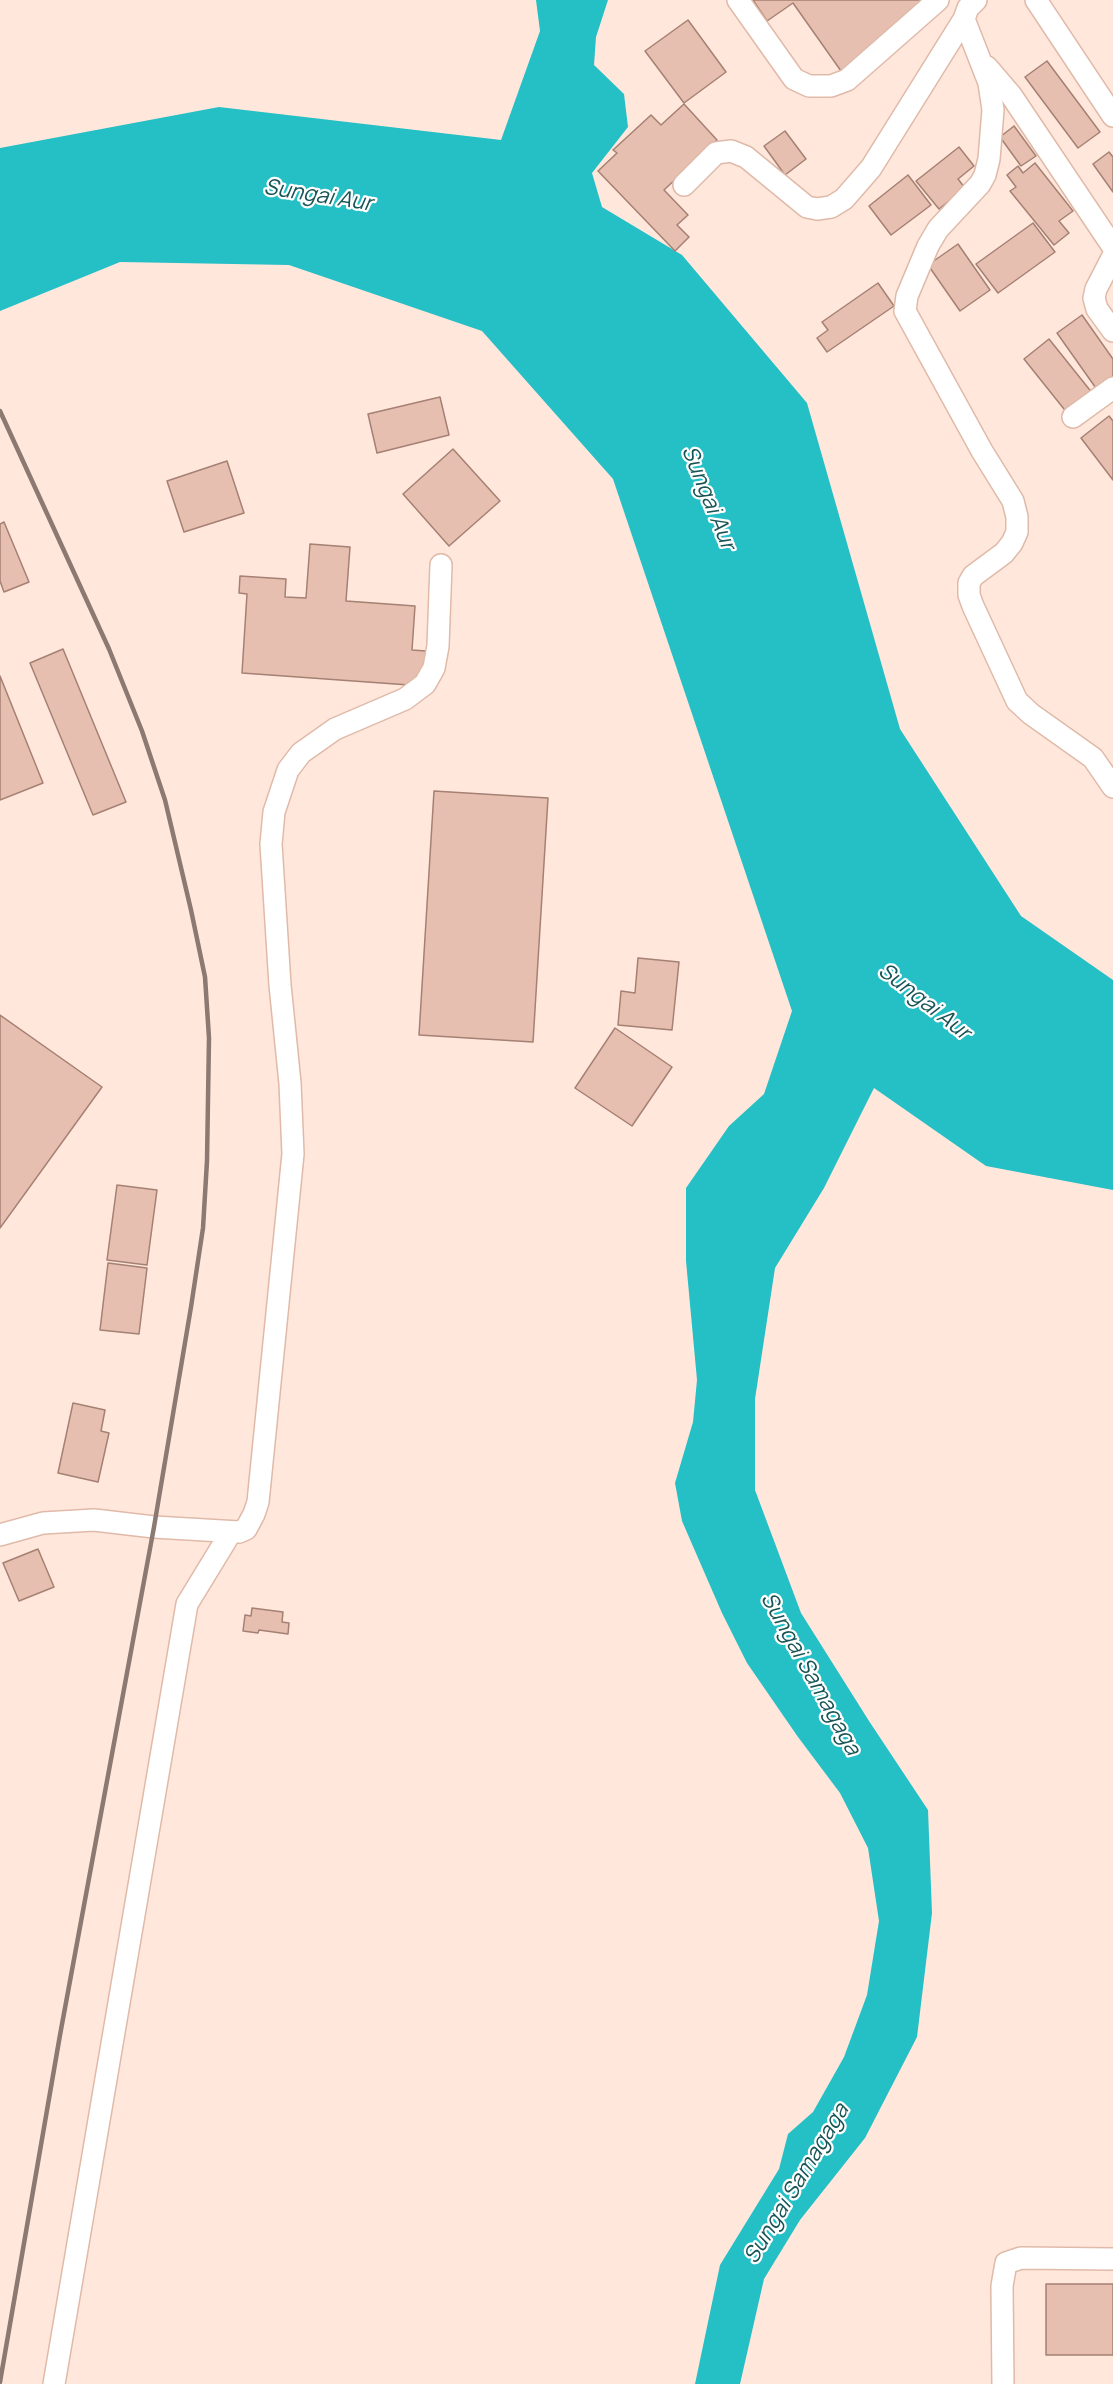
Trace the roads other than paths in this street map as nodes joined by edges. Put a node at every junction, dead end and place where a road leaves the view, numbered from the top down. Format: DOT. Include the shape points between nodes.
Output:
graph roads {
  1 [pos="738,0"];
  2 [pos="938,0"];
  3 [pos="976,0"];
  4 [pos="1036,0"];
  5 [pos="964,19"];
  6 [pos="980,60"];
  7 [pos="1113,116"];
  8 [pos="684,185"];
  9 [pos="1113,247"];
  10 [pos="1113,256"];
  11 [pos="1113,331"];
  12 [pos="1113,388"];
  13 [pos="1073,417"];
  14 [pos="441,564"];
  15 [pos="1113,788"];
  16 [pos="231,1532"];
  17 [pos="0,1536"];
  18 [pos="1113,2259"];
  19 [pos="54,2384"];
  20 [pos="1003,2384"];
  1 -- 2 [label="lane" via="794,79 809,86 831,86 847,80"];
  3 -- 5 [label="lane"];
  4 -- 7 [label="lane"];
  5 -- 6 [label="lane"];
  5 -- 8 [label="lane" via="871,168 844,199 831,207 807,207 746,157 730,151 709,158"];
  6 -- 9 [label="lane" via="1017,104"];
  6 -- 15 [label="lane" via="993,110 985,175 938,229 907,296 905,311 1013,501 1017,517 1012,543 969,583 973,606 1017,701 1094,758"];
  10 -- 11 [label="lane" via="1094,298"];
  12 -- 13 [label="lane"];
  14 -- 16 [label="lane" via="438,646 434,668 425,684 405,699 335,729 301,753 288,770 274,812 272,853 293,1154 258,1502 246,1529"];
  16 -- 17 [label="lane" via="94,1520 43,1523"];
  16 -- 19 [label="lane" via="187,1604"];
  18 -- 20 [label="lane" via="1021,2259 1006,2264 1002,2286"];
}
